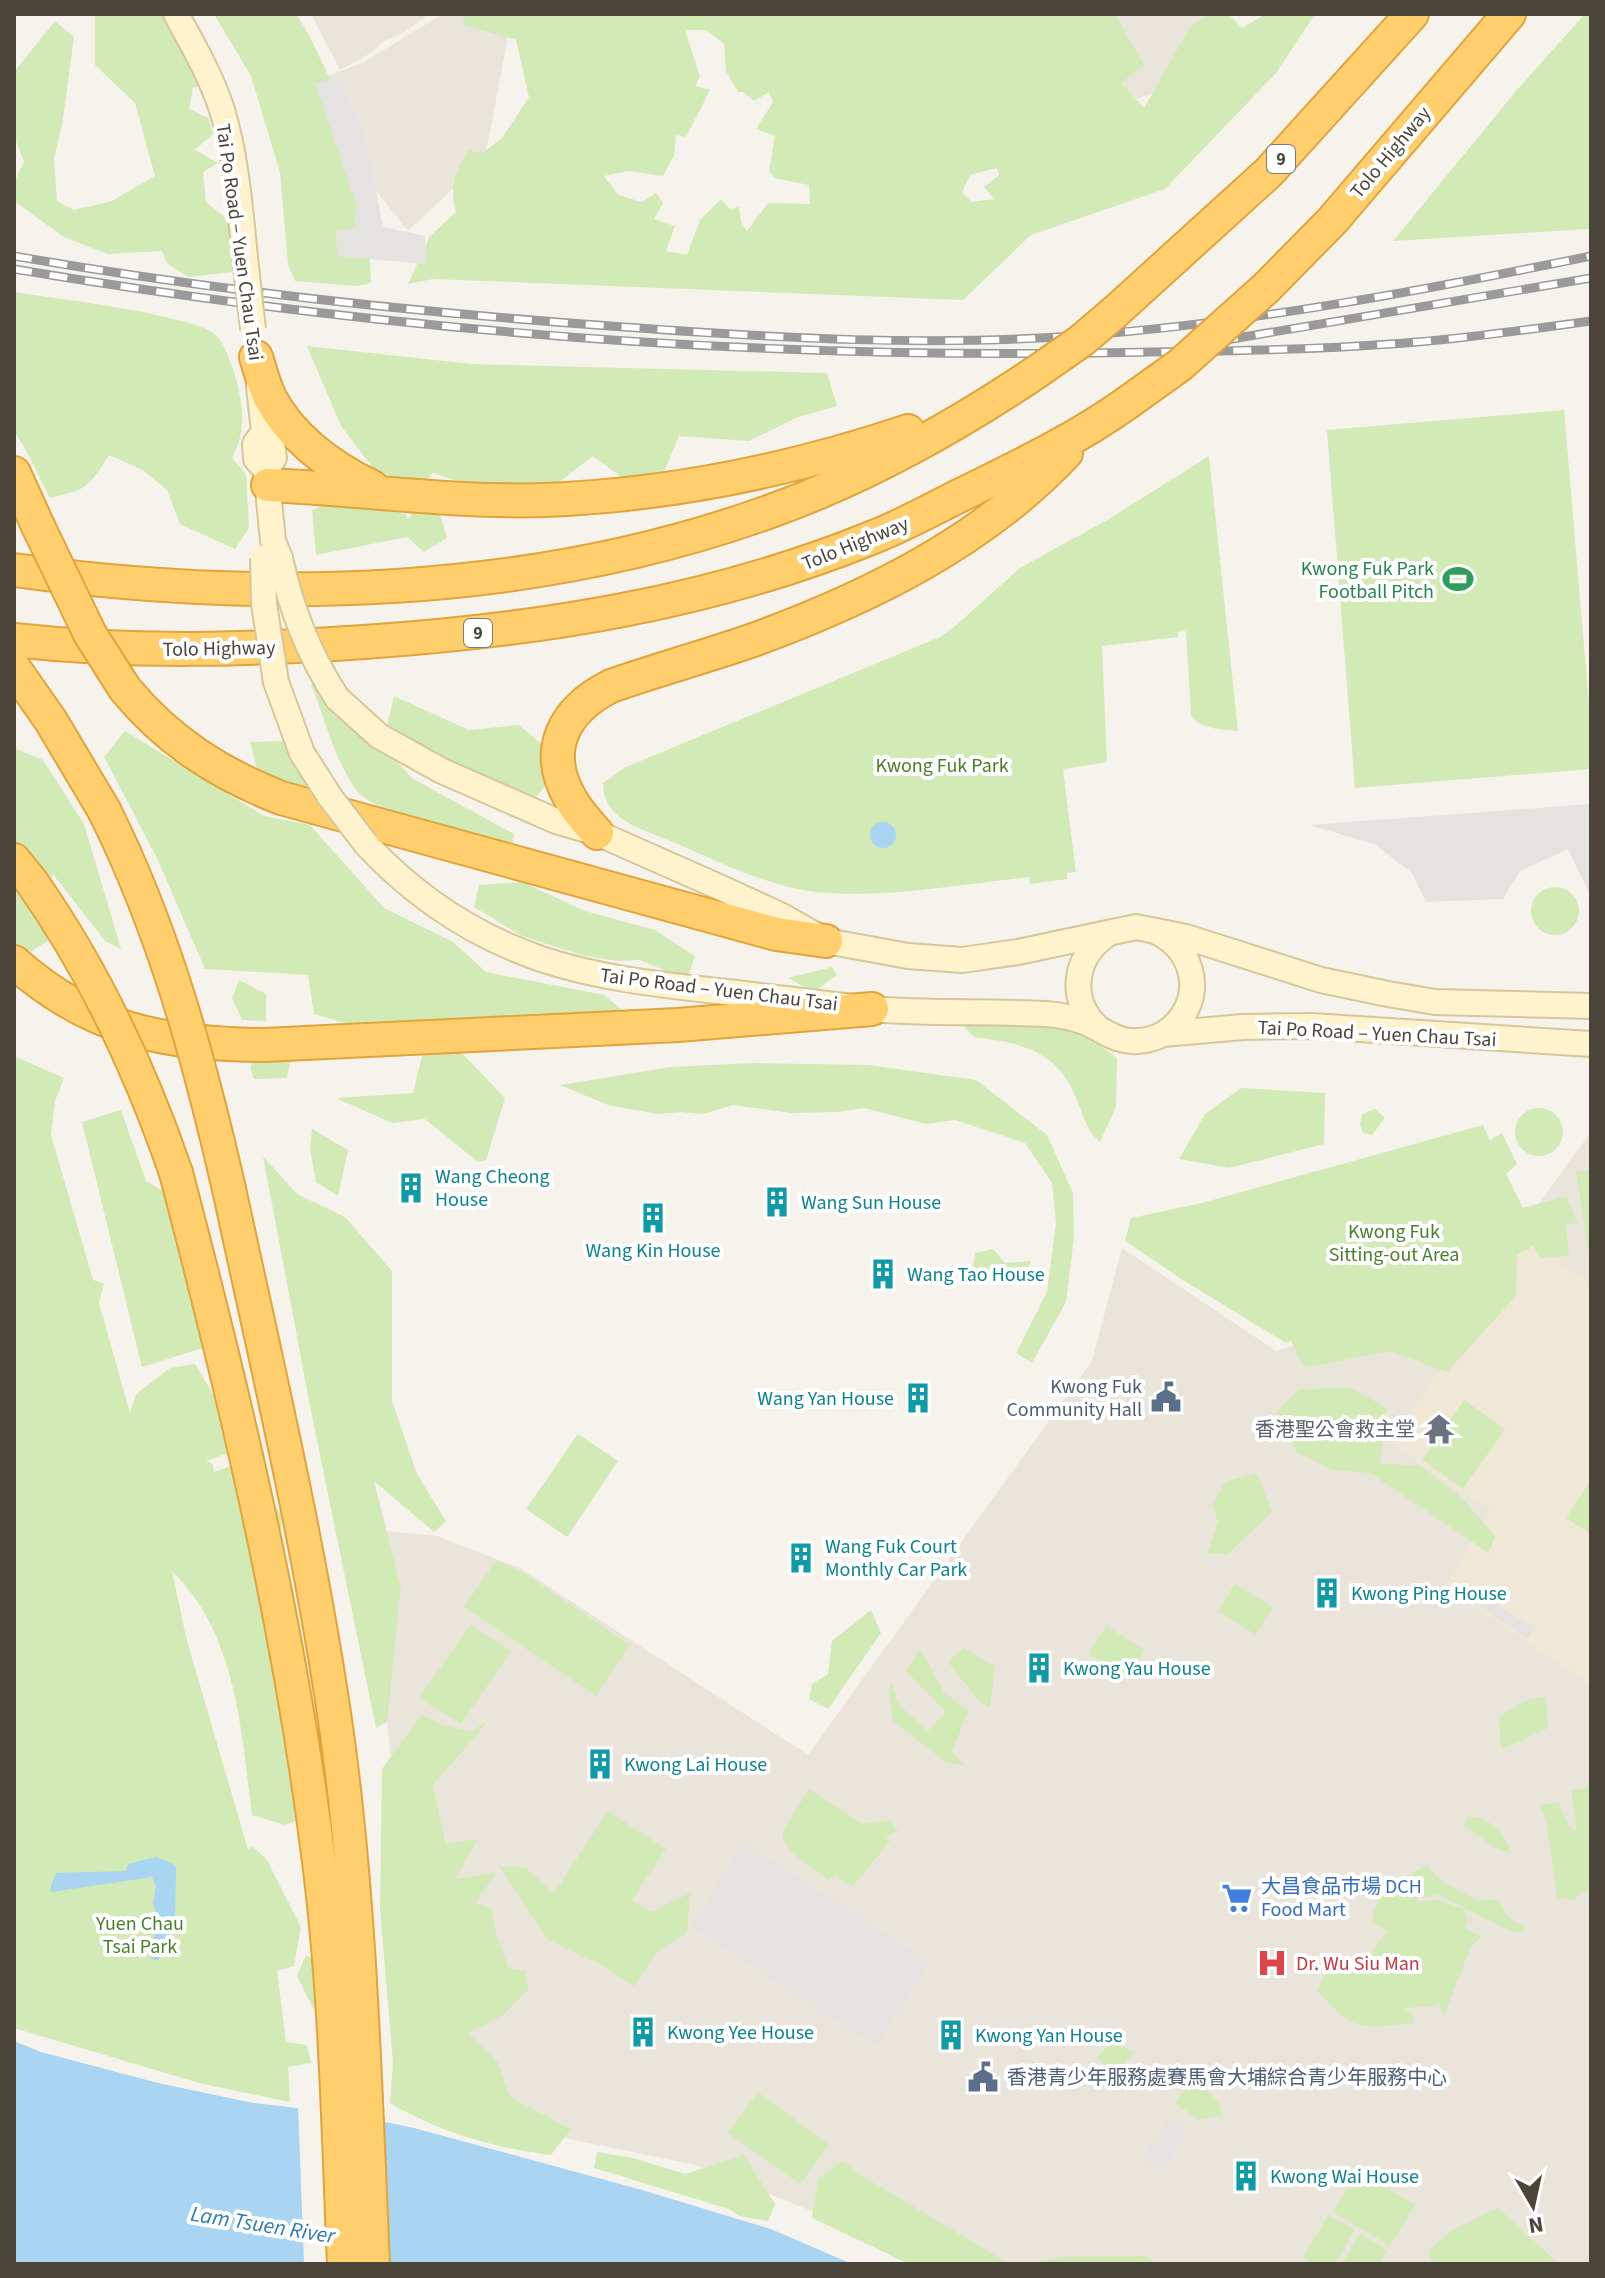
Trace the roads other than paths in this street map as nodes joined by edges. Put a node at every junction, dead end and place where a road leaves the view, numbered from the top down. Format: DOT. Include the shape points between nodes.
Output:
graph roads {
  1 [pos="176,14"];
  2 [pos="1412,14"];
  3 [pos="1509,14"];
  4 [pos="254,343"];
  5 [pos="981,407"];
  6 [pos="1085,433"];
  7 [pos="14,473"];
  8 [pos="267,477"];
  9 [pos="382,492"];
  10 [pos="272,552"];
  11 [pos="14,570"];
  12 [pos="14,640"];
  13 [pos="22,679"];
  14 [pos="597,833"];
  15 [pos="23,871"];
  16 [pos="1154,931"];
  17 [pos="1105,936"];
  18 [pos="826,941"];
  19 [pos="14,962"];
  20 [pos="1591,1006"];
  21 [pos="872,1009"];
  22 [pos="1103,1032"];
  23 [pos="1163,1034"];
  24 [pos="1591,1044"];
  25 [pos="351,2091"];
  26 [pos="344,2264"];
  27 [pos="373,2264"];
  1 -- 4 [label="main road, Tai Po Road – Yuen Chau Tsai, bridge" via="222,110 233,160"];
  2 -- 5 [label="highway, 9, bridge" via="1269,172 1081,341"];
  3 -- 6 [label="highway, Tolo Highway / 9, bridge" via="1332,221 1266,288 1180,365"];
  4 -- 8 [label="main road, Tai Po Road – Yuen Chau Tsai" via="264,432 255,444 256,459"];
  4 -- 9 [label="highway" via="269,396 283,419 332,465"];
  5 -- 9 [label="highway" via="797,464 676,487 546,500"];
  5 -- 11 [label="highway, 9" via="903,452 773,511 659,546 561,566 424,582 255,590"];
  6 -- 12 [label="highway, Tolo Highway / 9" via="872,538 788,569 634,610 486,632 259,649 85,648"];
  6 -- 14 [label="highway" via="973,533 927,562 800,621 611,686 581,704 561,734 560,769 572,802"];
  7 -- 18 [label="highway, bridge" via="90,634 125,689 164,731 202,761 281,798 776,934"];
  8 -- 9 [label="highway"];
  8 -- 10 [label="main road, Tai Po Road – Yuen Chau Tsai"];
  10 -- 14 [label="main road, Tai Po Road – Yuen Chau Tsai, bridge" via="303,637 337,698 379,736 556,821"];
  10 -- 21 [label="main road, Tai Po Road – Yuen Chau Tsai, bridge" via="264,604 276,682 302,753 355,831 415,891 453,918 512,948 612,977"];
  13 -- 25 [label="highway, bridge" via="68,748 126,854 198,1061 229,1189 327,1669 350,1855"];
  14 -- 18 [label="main road, Tai Po Road – Yuen Chau Tsai"];
  15 -- 25 [label="highway, bridge" via="107,1002 176,1173 224,1358 289,1664"];
  16 -- 17 [label="main road, Tai Po Road – Yuen Chau Tsai" via="1136,927"];
  16 -- 20 [label="main road, Tai Po Road – Yuen Chau Tsai" via="1388,994 1435,1002"];
  16 -- 23 [label="main road" via="1181,950 1192,979 1188,1008"];
  17 -- 18 [label="main road, Tai Po Road – Yuen Chau Tsai" via="962,960"];
  17 -- 22 [label="main road" via="1089,950 1077,982 1083,1009"];
  19 -- 21 [label="highway" via="55,994 121,1028 201,1044 620,1028"];
  21 -- 22 [label="main road, Tai Po Road – Yuen Chau Tsai" via="1049,1015"];
  22 -- 23 [label="main road, Tai Po Road – Yuen Chau Tsai" via="1134,1042"];
  23 -- 24 [label="main road, Tai Po Road – Yuen Chau Tsai" via="1312,1026"];
  25 -- 26 [label="highway"];
  25 -- 27 [label="highway"];
}
